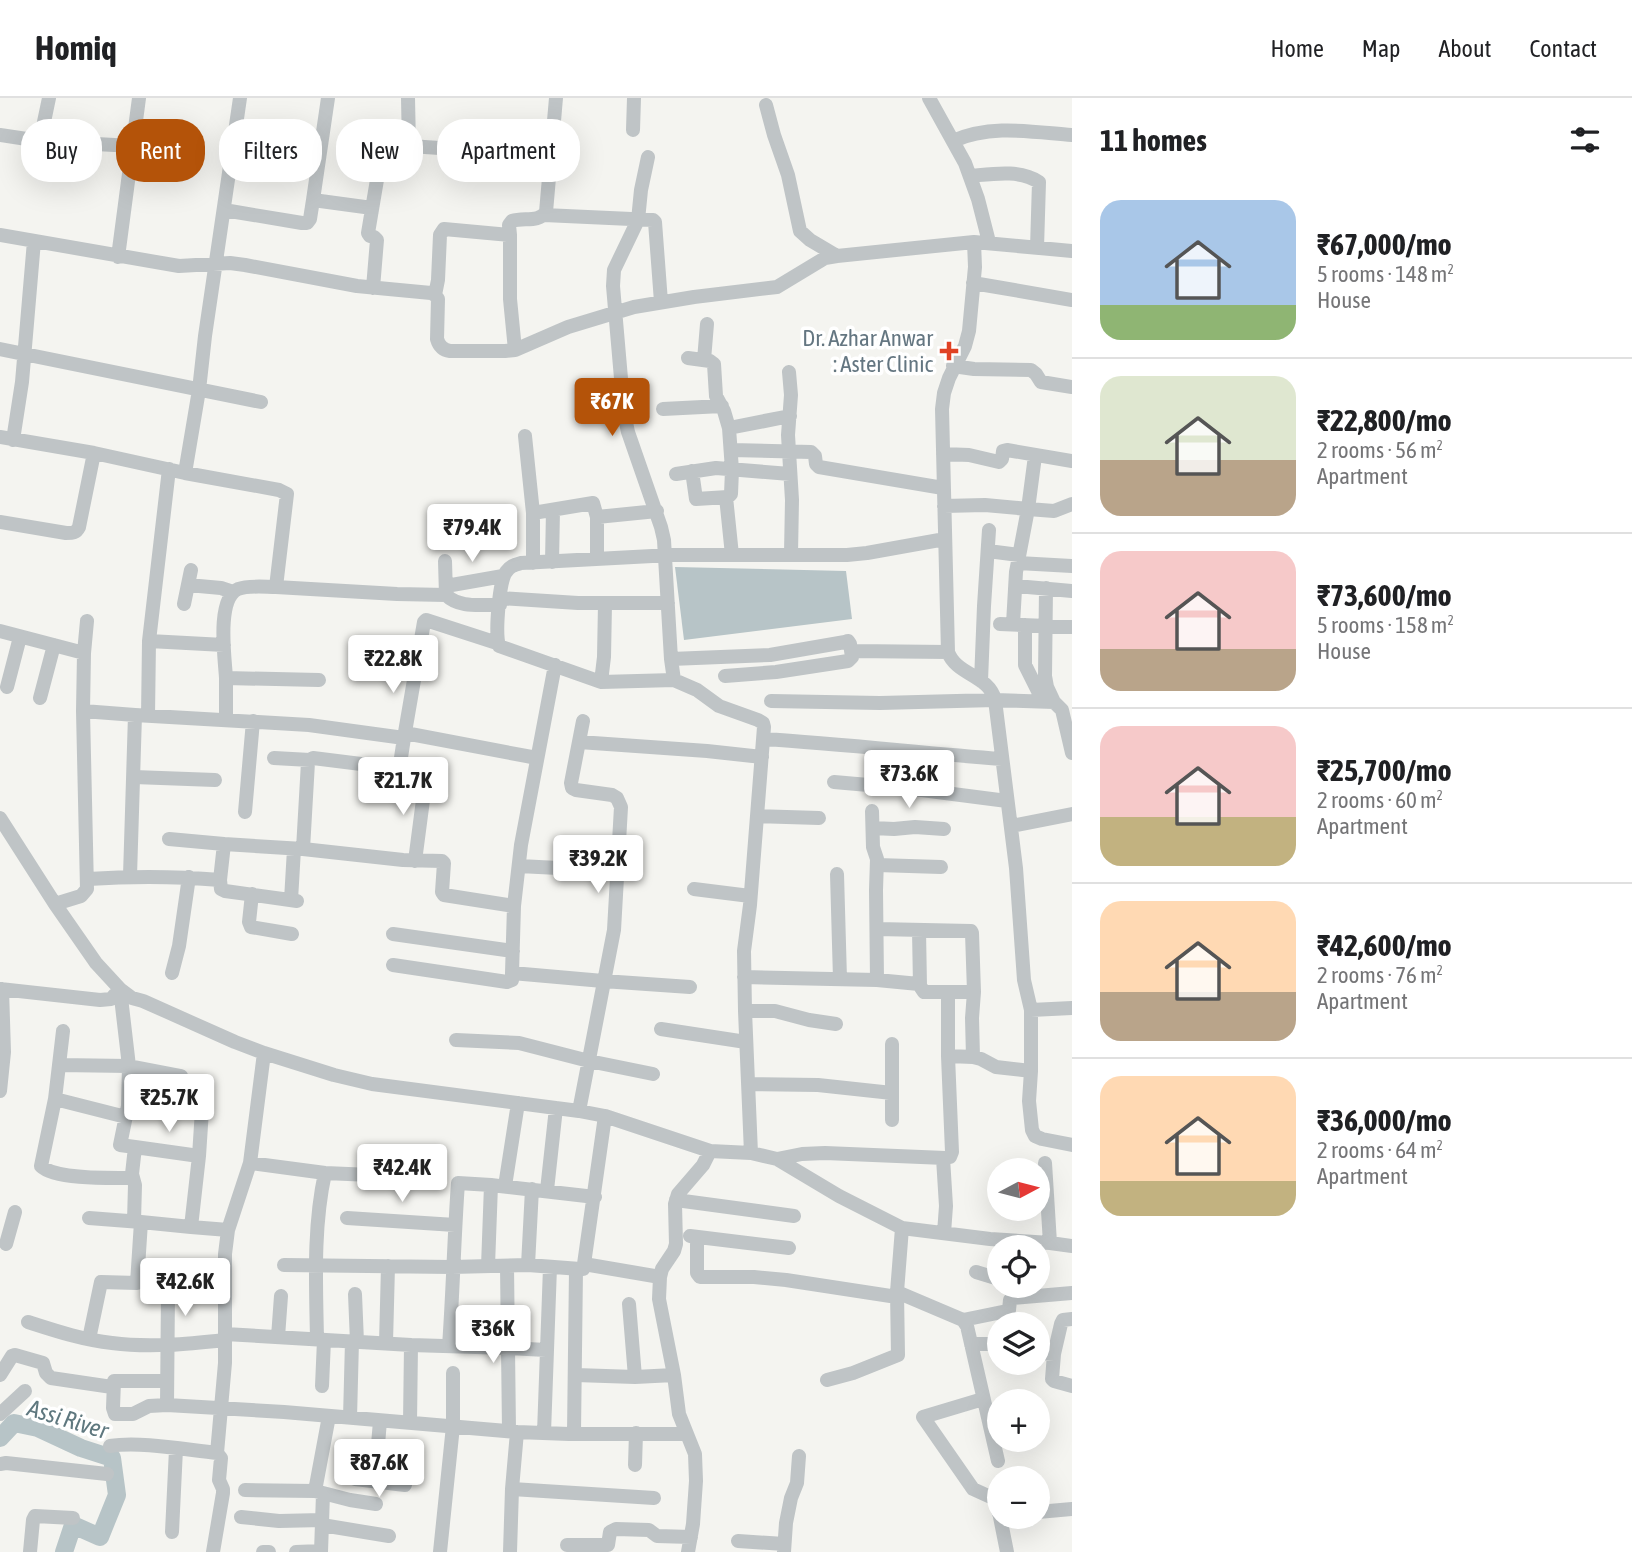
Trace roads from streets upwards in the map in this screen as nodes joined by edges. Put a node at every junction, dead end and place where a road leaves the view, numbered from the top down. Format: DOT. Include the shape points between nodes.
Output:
graph roads {
  1 [pos="49,98"];
  2 [pos="139,98"];
  3 [pos="240,98"];
  4 [pos="328,98"];
  5 [pos="408,98"];
  6 [pos="555,98"];
  7 [pos="634,98"];
  8 [pos="929,98"];
  9 [pos="766,105"];
  10 [pos="45,119"];
  11 [pos="136,119"];
  12 [pos="408,119"];
  13 [pos="554,119"];
  14 [pos="633,130"];
  15 [pos="0,135"];
  16 [pos="1072,135"];
  17 [pos="21,138"];
  18 [pos="953,141"];
  19 [pos="648,157"];
  20 [pos="970,176"];
  21 [pos="128,182"];
  22 [pos="376,182"];
  23 [pos="549,182"];
  24 [pos="313,200"];
  25 [pos="372,208"];
  26 [pos="224,210"];
  27 [pos="544,215"];
  28 [pos="638,220"];
  29 [pos="0,235"];
  30 [pos="510,235"];
  31 [pos="34,241"];
  32 [pos="974,242"];
  33 [pos="989,242"];
  34 [pos="1037,248"];
  35 [pos="1072,251"];
  36 [pos="837,256"];
  37 [pos="118,257"];
  38 [pos="216,264"];
  39 [pos="973,283"];
  40 [pos="373,288"];
  41 [pos="435,295"];
  42 [pos="1072,300"];
  43 [pos="661,302"];
  44 [pos="614,312"];
  45 [pos="707,324"];
  46 [pos="0,349"];
  47 [pos="515,350"];
  48 [pos="24,355"];
  49 [pos="688,358"];
  50 [pos="704,360"];
  51 [pos="953,366"];
  52 [pos="789,372"];
  53 [pos="1072,387"];
  54 [pos="199,390"];
  55 [pos="261,402"];
  56 [pos="722,406"];
  57 [pos="663,409"];
  58 [pos="790,416"];
  59 [pos="729,428"];
  60 [pos="525,436"];
  61 [pos="7,439"];
  62 [pos="731,450"];
  63 [pos="789,451"];
  64 [pos="94,453"];
  65 [pos="943,454"];
  66 [pos="1035,456"];
  67 [pos="1072,461"];
  68 [pos="169,470"];
  69 [pos="732,470"];
  70 [pos="692,471"];
  71 [pos="185,473"];
  72 [pos="676,474"];
  73 [pos="790,474"];
  74 [pos="943,488"];
  75 [pos="726,497"];
  76 [pos="1072,504"];
  77 [pos="944,506"];
  78 [pos="1028,509"];
  79 [pos="553,510"];
  80 [pos="657,511"];
  81 [pos="533,513"];
  82 [pos="597,517"];
  83 [pos="0,522"];
  84 [pos="989,530"];
  85 [pos="945,538"];
  86 [pos="988,551"];
  87 [pos="791,554"];
  88 [pos="664,555"];
  89 [pos="732,555"];
  90 [pos="597,559"];
  91 [pos="1018,559"];
  92 [pos="445,561"];
  93 [pos="552,562"];
  94 [pos="533,563"];
  95 [pos="1072,566"];
  96 [pos="191,570"];
  97 [pos="503,576"];
  98 [pos="188,585"];
  99 [pos="1016,586"];
  100 [pos="276,587"];
  101 [pos="1046,588"];
  102 [pos="446,591"];
  103 [pos="1072,591"];
  104 [pos="233,593"];
  105 [pos="500,601"];
  106 [pos="668,603"];
  107 [pos="184,604"];
  108 [pos="605,604"];
  109 [pos="87,621"];
  110 [pos="1013,624"];
  111 [pos="1045,625"];
  112 [pos="1072,627"];
  113 [pos="0,631"];
  114 [pos="20,637"];
  115 [pos="149,640"];
  116 [pos="497,643"];
  117 [pos="54,645"];
  118 [pos="224,645"];
  119 [pos="852,651"];
  120 [pos="948,652"];
  121 [pos="84,653"];
  122 [pos="671,659"];
  123 [pos="555,665"];
  124 [pos="725,676"];
  125 [pos="226,678"];
  126 [pos="319,680"];
  127 [pos="674,681"];
  128 [pos="981,681"];
  129 [pos="601,682"];
  130 [pos="7,687"];
  131 [pos="40,698"];
  132 [pos="995,700"];
  133 [pos="771,701"];
  134 [pos="1048,702"];
  135 [pos="83,711"];
  136 [pos="141,716"];
  137 [pos="226,719"];
  138 [pos="253,721"];
  139 [pos="583,721"];
  140 [pos="405,736"];
  141 [pos="764,739"];
  142 [pos="579,742"];
  143 [pos="1072,753"];
  144 [pos="762,757"];
  145 [pos="274,758"];
  146 [pos="537,758"];
  147 [pos="1002,759"];
  148 [pos="310,760"];
  149 [pos="134,777"];
  150 [pos="426,777"];
  151 [pos="215,780"];
  152 [pos="834,782"];
  153 [pos="1007,800"];
  154 [pos="872,811"];
  155 [pos="245,812"];
  156 [pos="1072,814"];
  157 [pos="757,816"];
  158 [pos="0,818"];
  159 [pos="820,818"];
  160 [pos="1011,826"];
  161 [pos="873,828"];
  162 [pos="944,829"];
  163 [pos="169,839"];
  164 [pos="224,844"];
  165 [pos="299,849"];
  166 [pos="415,861"];
  167 [pos="877,865"];
  168 [pos="519,866"];
  169 [pos="941,867"];
  170 [pos="617,872"];
  171 [pos="837,874"];
  172 [pos="130,876"];
  173 [pos="189,877"];
  174 [pos="88,879"];
  175 [pos="220,880"];
  176 [pos="694,889"];
  177 [pos="252,894"];
  178 [pos="750,896"];
  179 [pos="55,904"];
  180 [pos="514,906"];
  181 [pos="877,929"];
  182 [pos="919,930"];
  183 [pos="292,934"];
  184 [pos="393,934"];
  185 [pos="513,951"];
  186 [pos="393,965"];
  187 [pos="172,973"];
  188 [pos="512,973"];
  189 [pos="744,977"];
  190 [pos="840,979"];
  191 [pos="877,980"];
  192 [pos="603,981"];
  193 [pos="919,984"];
  194 [pos="690,986"];
  195 [pos="1,989"];
  196 [pos="120,989"];
  197 [pos="948,992"];
  198 [pos="974,992"];
  199 [pos="1072,1008"];
  200 [pos="745,1010"];
  201 [pos="1031,1010"];
  202 [pos="836,1024"];
  203 [pos="661,1029"];
  204 [pos="63,1031"];
  205 [pos="456,1040"];
  206 [pos="746,1042"];
  207 [pos="891,1044"];
  208 [pos="264,1053"];
  209 [pos="948,1056"];
  210 [pos="973,1057"];
  211 [pos="589,1061"];
  212 [pos="59,1065"];
  213 [pos="129,1066"];
  214 [pos="1031,1071"];
  215 [pos="653,1074"];
  216 [pos="181,1076"];
  217 [pos="748,1084"];
  218 [pos="0,1086"];
  219 [pos="0,1091"];
  220 [pos="892,1093"];
  221 [pos="55,1099"];
  222 [pos="518,1103"];
  223 [pos="556,1108"];
  224 [pos="202,1110"];
  225 [pos="579,1111"];
  226 [pos="605,1116"];
  227 [pos="126,1117"];
  228 [pos="892,1119"];
  229 [pos="1072,1145"];
  230 [pos="135,1147"];
  231 [pos="710,1151"];
  232 [pos="751,1153"];
  233 [pos="199,1156"];
  234 [pos="945,1158"];
  235 [pos="777,1159"];
  236 [pos="250,1163"];
  237 [pos="325,1173"];
  238 [pos="133,1178"];
  239 [pos="440,1178"];
  240 [pos="498,1186"];
  241 [pos="539,1190"];
  242 [pos="595,1197"];
  243 [pos="676,1200"];
  244 [pos="15,1212"];
  245 [pos="794,1216"];
  246 [pos="89,1218"];
  247 [pos="347,1218"];
  248 [pos="138,1222"];
  249 [pos="455,1225"];
  250 [pos="191,1227"];
  251 [pos="902,1228"];
  252 [pos="228,1230"];
  253 [pos="944,1233"];
  254 [pos="677,1235"];
  255 [pos="697,1237"];
  256 [pos="987,1240"];
  257 [pos="1050,1243"];
  258 [pos="1072,1246"];
  259 [pos="2,1248"];
  260 [pos="789,1248"];
  261 [pos="284,1265"];
  262 [pos="317,1265"];
  263 [pos="528,1265"];
  264 [pos="387,1266"];
  265 [pos="488,1266"];
  266 [pos="507,1266"];
  267 [pos="580,1266"];
  268 [pos="452,1267"];
  269 [pos="550,1267"];
  270 [pos="976,1272"];
  271 [pos="987,1275"];
  272 [pos="660,1277"];
  273 [pos="168,1291"];
  274 [pos="1050,1293"];
  275 [pos="1072,1293"];
  276 [pos="355,1294"];
  277 [pos="897,1295"];
  278 [pos="281,1296"];
  279 [pos="1011,1298"];
  280 [pos="629,1304"];
  281 [pos="1072,1319"];
  282 [pos="963,1320"];
  283 [pos="28,1322"];
  284 [pos="225,1337"];
  285 [pos="278,1337"];
  286 [pos="89,1339"];
  287 [pos="320,1339"];
  288 [pos="354,1342"];
  289 [pos="386,1343"];
  290 [pos="971,1344"];
  291 [pos="987,1344"];
  292 [pos="167,1345"];
  293 [pos="411,1345"];
  294 [pos="449,1346"];
  295 [pos="508,1348"];
  296 [pos="546,1350"];
  297 [pos="1050,1354"];
  298 [pos="1055,1354"];
  299 [pos="453,1373"];
  300 [pos="0,1375"];
  301 [pos="576,1375"];
  302 [pos="674,1375"];
  303 [pos="635,1377"];
  304 [pos="827,1380"];
  305 [pos="167,1381"];
  306 [pos="322,1386"];
  307 [pos="1072,1386"];
  308 [pos="113,1387"];
  309 [pos="25,1391"];
  310 [pos="983,1399"];
  311 [pos="167,1405"];
  312 [pos="220,1407"];
  313 [pos="0,1414"];
  314 [pos="329,1416"];
  315 [pos="350,1418"];
  316 [pos="380,1421"];
  317 [pos="410,1423"];
  318 [pos="453,1426"];
  319 [pos="513,1431"];
  320 [pos="544,1433"];
  321 [pos="574,1433"];
  322 [pos="636,1433"];
  323 [pos="686,1434"];
  324 [pos="110,1446"];
  325 [pos="176,1449"];
  326 [pos="218,1454"];
  327 [pos="799,1456"];
  328 [pos="998,1461"];
  329 [pos="0,1464"];
  330 [pos="635,1465"];
  331 [pos="107,1474"];
  332 [pos="355,1479"];
  333 [pos="375,1480"];
  334 [pos="405,1485"];
  335 [pos="512,1489"];
  336 [pos="245,1490"];
  337 [pos="318,1492"];
  338 [pos="987,1495"];
  339 [pos="654,1498"];
  340 [pos="376,1504"];
  341 [pos="1072,1509"];
  342 [pos="1050,1511"];
  343 [pos="242,1517"];
  344 [pos="73,1518"];
  345 [pos="322,1522"];
  346 [pos="1003,1529"];
  347 [pos="172,1532"];
  348 [pos="389,1536"];
  349 [pos="738,1541"];
  350 [pos="568,1545"];
  351 [pos="690,1545"];
  352 [pos="784,1548"];
  353 [pos="30,1552"];
  354 [pos="212,1552"];
  355 [pos="263,1552"];
  356 [pos="269,1552"];
  357 [pos="296,1552"];
  358 [pos="321,1552"];
  359 [pos="440,1552"];
  360 [pos="510,1552"];
  361 [pos="1007,1552"];
  1 -- 10 [label="street"];
  2 -- 11 [label="street"];
  3 -- 26 [label="street"];
  4 -- 24 [label="street"];
  5 -- 12 [label="street"];
  6 -- 13 [label="street"];
  7 -- 14 [label="street"];
  8 -- 18 [label="street"];
  9 -- 36 [label="street" via="800,231"];
  15 -- 17 [label="street"];
  16 -- 18 [label="street" via="990,130"];
  18 -- 20 [label="street"];
  19 -- 28 [label="street"];
  20 -- 33 [label="street"];
  20 -- 34 [label="street" via="1015,174 1039,181"];
  21 -- 37 [label="street"];
  22 -- 25 [label="street"];
  23 -- 27 [label="street"];
  24 -- 25 [label="street"];
  24 -- 26 [label="street" via="307,223"];
  25 -- 40 [label="street" via="368,235 377,240"];
  26 -- 38 [label="street"];
  27 -- 28 [label="street"];
  27 -- 30 [label="street" via="512,221"];
  28 -- 43 [label="street" via="655,222"];
  28 -- 44 [label="street" via="614,270"];
  29 -- 31 [label="street"];
  30 -- 41 [label="street" via="444,229"];
  30 -- 47 [label="street"];
  31 -- 37 [label="street"];
  31 -- 48 [label="street"];
  32 -- 33 [label="street"];
  32 -- 36 [label="street"];
  32 -- 39 [label="street"];
  33 -- 34 [label="street"];
  34 -- 35 [label="street"];
  36 -- 43 [label="street" via="825,258 777,287"];
  37 -- 38 [label="street" via="179,266"];
  38 -- 40 [label="street"];
  38 -- 54 [label="street"];
  39 -- 42 [label="street"];
  39 -- 51 [label="street" via="969,331"];
  40 -- 41 [label="street"];
  41 -- 47 [label="street" via="437,339 445,351"];
  43 -- 44 [label="street"];
  44 -- 47 [label="street"];
  44 -- 80 [label="street" via="628,432"];
  45 -- 50 [label="street"];
  46 -- 48 [label="street"];
  48 -- 54 [label="street"];
  48 -- 61 [label="street"];
  49 -- 50 [label="street"];
  50 -- 56 [label="street" via="714,364 716,396"];
  51 -- 53 [label="street" via="1031,370 1041,382"];
  51 -- 65 [label="street" via="942,409"];
  52 -- 58 [label="street"];
  54 -- 55 [label="street"];
  54 -- 71 [label="street"];
  56 -- 57 [label="street"];
  56 -- 59 [label="street"];
  58 -- 59 [label="street"];
  58 -- 63 [label="street"];
  59 -- 62 [label="street"];
  60 -- 81 [label="street"];
  61 -- 64 [label="street"];
  62 -- 63 [label="street"];
  62 -- 69 [label="street"];
  63 -- 73 [label="street"];
  63 -- 74 [label="street" via="813,453 823,468"];
  64 -- 68 [label="street"];
  64 -- 83 [label="street" via="77,531"];
  65 -- 66 [label="street" via="999,462 1005,450"];
  65 -- 74 [label="street"];
  66 -- 67 [label="street"];
  66 -- 78 [label="street"];
  68 -- 71 [label="street"];
  68 -- 115 [label="street"];
  69 -- 70 [label="street"];
  69 -- 73 [label="street"];
  69 -- 75 [label="street" via="732,494"];
  70 -- 72 [label="street"];
  70 -- 75 [label="street" via="696,499"];
  71 -- 100 [label="street" via="287,494"];
  73 -- 87 [label="street"];
  74 -- 77 [label="street"];
  75 -- 89 [label="street"];
  76 -- 78 [label="street" via="1054,511"];
  77 -- 78 [label="street"];
  77 -- 85 [label="street"];
  78 -- 91 [label="street"];
  79 -- 81 [label="street"];
  79 -- 82 [label="street" via="593,503"];
  79 -- 93 [label="street"];
  80 -- 82 [label="street"];
  80 -- 88 [label="street"];
  81 -- 94 [label="street"];
  82 -- 90 [label="street"];
  84 -- 86 [label="street"];
  85 -- 87 [label="street" via="867,553"];
  85 -- 120 [label="street"];
  86 -- 91 [label="street"];
  86 -- 128 [label="street"];
  87 -- 89 [label="street"];
  88 -- 89 [label="street"];
  88 -- 90 [label="street"];
  88 -- 106 [label="street"];
  90 -- 93 [label="street"];
  91 -- 95 [label="street"];
  91 -- 99 [label="street"];
  92 -- 102 [label="street"];
  93 -- 94 [label="street"];
  94 -- 97 [label="street" via="513,565"];
  96 -- 98 [label="street"];
  97 -- 102 [label="street"];
  97 -- 105 [label="street"];
  98 -- 104 [label="street"];
  98 -- 107 [label="street"];
  99 -- 101 [label="street"];
  99 -- 110 [label="street"];
  100 -- 102 [label="street" via="397,594"];
  100 -- 104 [label="street" via="241,588"];
  101 -- 103 [label="street"];
  101 -- 111 [label="street"];
  102 -- 105 [label="street" via="456,603"];
  104 -- 118 [label="street" via="225,611"];
  105 -- 108 [label="street"];
  105 -- 116 [label="street"];
  106 -- 108 [label="street"];
  106 -- 122 [label="street"];
  108 -- 129 [label="street"];
  109 -- 121 [label="street"];
  110 -- 111 [label="street"];
  110 -- 134 [label="street" via="1025,665"];
  111 -- 112 [label="street"];
  111 -- 134 [label="street"];
  113 -- 114 [label="street"];
  114 -- 117 [label="street"];
  114 -- 130 [label="street"];
  115 -- 118 [label="street"];
  115 -- 136 [label="street"];
  116 -- 123 [label="street"];
  116 -- 140 [label="street" via="424,622"];
  117 -- 121 [label="street"];
  117 -- 131 [label="street"];
  118 -- 125 [label="street"];
  119 -- 120 [label="street"];
  119 -- 122 [label="street" via="845,642 771,655"];
  119 -- 124 [label="street" via="848,661"];
  120 -- 128 [label="street" via="954,663"];
  121 -- 135 [label="street"];
  122 -- 127 [label="street"];
  123 -- 129 [label="street"];
  123 -- 146 [label="street"];
  125 -- 126 [label="street"];
  125 -- 137 [label="street"];
  127 -- 129 [label="street"];
  127 -- 141 [label="street" via="763,723"];
  128 -- 132 [label="street"];
  132 -- 133 [label="street"];
  132 -- 134 [label="street"];
  132 -- 147 [label="street"];
  134 -- 143 [label="street" via="1062,710"];
  135 -- 136 [label="street"];
  135 -- 174 [label="street"];
  136 -- 137 [label="street"];
  136 -- 149 [label="street"];
  137 -- 138 [label="street"];
  138 -- 140 [label="street"];
  138 -- 155 [label="street"];
  139 -- 142 [label="street"];
  140 -- 146 [label="street"];
  140 -- 148 [label="street" via="397,767"];
  141 -- 144 [label="street"];
  141 -- 147 [label="street"];
  142 -- 144 [label="street"];
  142 -- 170 [label="street" via="572,788 612,795 620,802"];
  144 -- 157 [label="street"];
  145 -- 148 [label="street"];
  146 -- 168 [label="street"];
  147 -- 153 [label="street"];
  148 -- 165 [label="street"];
  149 -- 151 [label="street"];
  149 -- 172 [label="street"];
  150 -- 166 [label="street"];
  152 -- 153 [label="street"];
  153 -- 160 [label="street"];
  154 -- 161 [label="street"];
  156 -- 160 [label="street"];
  157 -- 159 [label="street"];
  157 -- 178 [label="street"];
  158 -- 179 [label="street"];
  160 -- 201 [label="street" via="1024,980"];
  161 -- 162 [label="street"];
  161 -- 167 [label="street"];
  163 -- 164 [label="street"];
  164 -- 165 [label="street"];
  164 -- 175 [label="street"];
  165 -- 166 [label="street"];
  165 -- 177 [label="street" via="294,900"];
  166 -- 180 [label="street" via="444,863 444,895"];
  167 -- 169 [label="street"];
  167 -- 181 [label="street"];
  168 -- 170 [label="street"];
  168 -- 180 [label="street"];
  170 -- 192 [label="street" via="614,930"];
  171 -- 190 [label="street"];
  172 -- 173 [label="street"];
  172 -- 174 [label="street"];
  173 -- 175 [label="street"];
  173 -- 187 [label="street"];
  174 -- 179 [label="street" via="84,894"];
  175 -- 177 [label="street" via="225,891"];
  176 -- 178 [label="street"];
  177 -- 183 [label="street" via="251,927"];
  178 -- 189 [label="street"];
  179 -- 196 [label="street"];
  180 -- 185 [label="street"];
  181 -- 182 [label="street"];
  181 -- 191 [label="street"];
  182 -- 193 [label="street"];
  182 -- 198 [label="street" via="971,931"];
  184 -- 185 [label="street"];
  185 -- 188 [label="street"];
  186 -- 188 [label="street" via="507,982"];
  188 -- 192 [label="street"];
  189 -- 190 [label="street"];
  189 -- 200 [label="street"];
  190 -- 191 [label="street"];
  191 -- 193 [label="street"];
  192 -- 194 [label="street"];
  192 -- 211 [label="street"];
  193 -- 197 [label="street" via="924,992"];
  195 -- 196 [label="street" via="100,1000 111,999"];
  195 -- 218 [label="street" via="4,1052"];
  196 -- 208 [label="street"];
  196 -- 213 [label="street"];
  197 -- 198 [label="street"];
  197 -- 209 [label="street"];
  198 -- 210 [label="street"];
  199 -- 201 [label="street"];
  200 -- 202 [label="street" via="770,1010"];
  200 -- 206 [label="street"];
  201 -- 214 [label="street"];
  203 -- 206 [label="street"];
  204 -- 212 [label="street"];
  205 -- 211 [label="street" via="519,1043"];
  206 -- 217 [label="street"];
  207 -- 220 [label="street"];
  208 -- 222 [label="street" via="372,1084"];
  208 -- 236 [label="street"];
  209 -- 210 [label="street"];
  209 -- 234 [label="street" via="952,1152"];
  210 -- 214 [label="street" via="996,1068"];
  211 -- 215 [label="street"];
  211 -- 225 [label="street"];
  212 -- 213 [label="street"];
  212 -- 221 [label="street"];
  213 -- 216 [label="street"];
  213 -- 227 [label="street"];
  214 -- 229 [label="street" via="1029,1101 1035,1136"];
  217 -- 220 [label="street"];
  217 -- 232 [label="street"];
  218 -- 219 [label="street"];
  220 -- 228 [label="street"];
  221 -- 227 [label="street"];
  221 -- 238 [label="street" via="43,1168 75,1176"];
  222 -- 223 [label="street"];
  222 -- 240 [label="street"];
  223 -- 225 [label="street"];
  223 -- 241 [label="street"];
  224 -- 233 [label="street"];
  225 -- 226 [label="street"];
  226 -- 231 [label="street"];
  226 -- 242 [label="street"];
  227 -- 230 [label="street" via="120,1145"];
  230 -- 233 [label="street"];
  230 -- 238 [label="street"];
  231 -- 232 [label="street"];
  231 -- 243 [label="street"];
  232 -- 235 [label="street"];
  233 -- 250 [label="street"];
  234 -- 235 [label="street" via="825,1153"];
  234 -- 253 [label="street"];
  235 -- 251 [label="street"];
  236 -- 237 [label="street"];
  236 -- 252 [label="street"];
  237 -- 239 [label="street"];
  237 -- 262 [label="street"];
  238 -- 248 [label="street"];
  240 -- 241 [label="street"];
  240 -- 249 [label="street" via="458,1183"];
  240 -- 265 [label="street"];
  241 -- 242 [label="street"];
  241 -- 263 [label="street"];
  242 -- 267 [label="street"];
  243 -- 245 [label="street"];
  243 -- 254 [label="street"];
  244 -- 259 [label="street"];
  246 -- 248 [label="street"];
  247 -- 249 [label="street"];
  248 -- 250 [label="street"];
  248 -- 286 [label="street" via="138,1283 101,1282"];
  249 -- 268 [label="street"];
  250 -- 252 [label="street"];
  251 -- 253 [label="street"];
  251 -- 277 [label="street"];
  252 -- 284 [label="street"];
  253 -- 256 [label="street"];
  254 -- 255 [label="street"];
  254 -- 272 [label="street"];
  255 -- 260 [label="street"];
  255 -- 277 [label="street" via="700,1277 754,1277"];
  257 -- 258 [label="street"];
  261 -- 262 [label="street"];
  262 -- 264 [label="street"];
  262 -- 287 [label="street"];
  263 -- 266 [label="street"];
  263 -- 269 [label="street"];
  264 -- 268 [label="street"];
  264 -- 289 [label="street"];
  265 -- 266 [label="street"];
  265 -- 268 [label="street"];
  266 -- 295 [label="street"];
  267 -- 269 [label="street"];
  267 -- 272 [label="street"];
  267 -- 301 [label="street"];
  268 -- 294 [label="street"];
  269 -- 296 [label="street"];
  270 -- 271 [label="street"];
  272 -- 302 [label="street" via="659,1299"];
  273 -- 292 [label="street"];
  274 -- 275 [label="street"];
  276 -- 288 [label="street"];
  277 -- 282 [label="street"];
  277 -- 304 [label="street" via="898,1355"];
  278 -- 285 [label="street"];
  279 -- 282 [label="street" via="1007,1311"];
  280 -- 303 [label="street"];
  281 -- 298 [label="street" via="1062,1322"];
  282 -- 290 [label="street"];
  283 -- 286 [label="street"];
  284 -- 285 [label="street"];
  284 -- 292 [label="street"];
  284 -- 312 [label="street"];
  285 -- 287 [label="street"];
  286 -- 292 [label="street"];
  287 -- 288 [label="street"];
  287 -- 306 [label="street"];
  288 -- 289 [label="street"];
  288 -- 315 [label="street"];
  289 -- 293 [label="street"];
  290 -- 291 [label="street"];
  290 -- 310 [label="street"];
  292 -- 305 [label="street"];
  293 -- 294 [label="street"];
  293 -- 317 [label="street"];
  294 -- 295 [label="street"];
  295 -- 296 [label="street"];
  295 -- 319 [label="street"];
  296 -- 320 [label="street"];
  297 -- 298 [label="street"];
  298 -- 307 [label="street" via="1052,1379"];
  299 -- 318 [label="street"];
  300 -- 308 [label="street" via="15,1354 43,1363 51,1378"];
  301 -- 303 [label="street"];
  301 -- 321 [label="street"];
  302 -- 303 [label="street"];
  302 -- 323 [label="street"];
  305 -- 308 [label="street" via="116,1380"];
  305 -- 311 [label="street"];
  308 -- 311 [label="street" via="117,1415"];
  309 -- 313 [label="street"];
  310 -- 328 [label="street"];
  310 -- 338 [label="street" via="923,1417 973,1489"];
  311 -- 312 [label="street"];
  312 -- 314 [label="street"];
  312 -- 326 [label="street"];
  314 -- 315 [label="street"];
  314 -- 337 [label="street"];
  315 -- 316 [label="street"];
  316 -- 317 [label="street"];
  316 -- 333 [label="street"];
  317 -- 318 [label="street"];
  318 -- 319 [label="street"];
  318 -- 359 [label="street"];
  319 -- 320 [label="street"];
  319 -- 335 [label="street"];
  320 -- 321 [label="street"];
  321 -- 322 [label="street"];
  322 -- 323 [label="street"];
  322 -- 330 [label="street"];
  323 -- 351 [label="street" via="695,1454 696,1481"];
  324 -- 325 [label="street"];
  325 -- 326 [label="street"];
  325 -- 347 [label="street"];
  326 -- 354 [label="street" via="223,1493"];
  327 -- 352 [label="street"];
  329 -- 331 [label="street"];
  332 -- 333 [label="street"];
  333 -- 334 [label="street"];
  335 -- 339 [label="street"];
  335 -- 360 [label="street"];
  336 -- 337 [label="street"];
  337 -- 340 [label="street"];
  337 -- 345 [label="street"];
  341 -- 342 [label="street"];
  343 -- 345 [label="street"];
  344 -- 353 [label="street" via="35,1516"];
  345 -- 348 [label="street"];
  345 -- 358 [label="street"];
  346 -- 361 [label="street"];
  349 -- 352 [label="street"];
  350 -- 351 [label="street" via="608,1545 615,1529 649,1530"];
  355 -- 356 [label="street"];
  357 -- 358 [label="street"];
}
